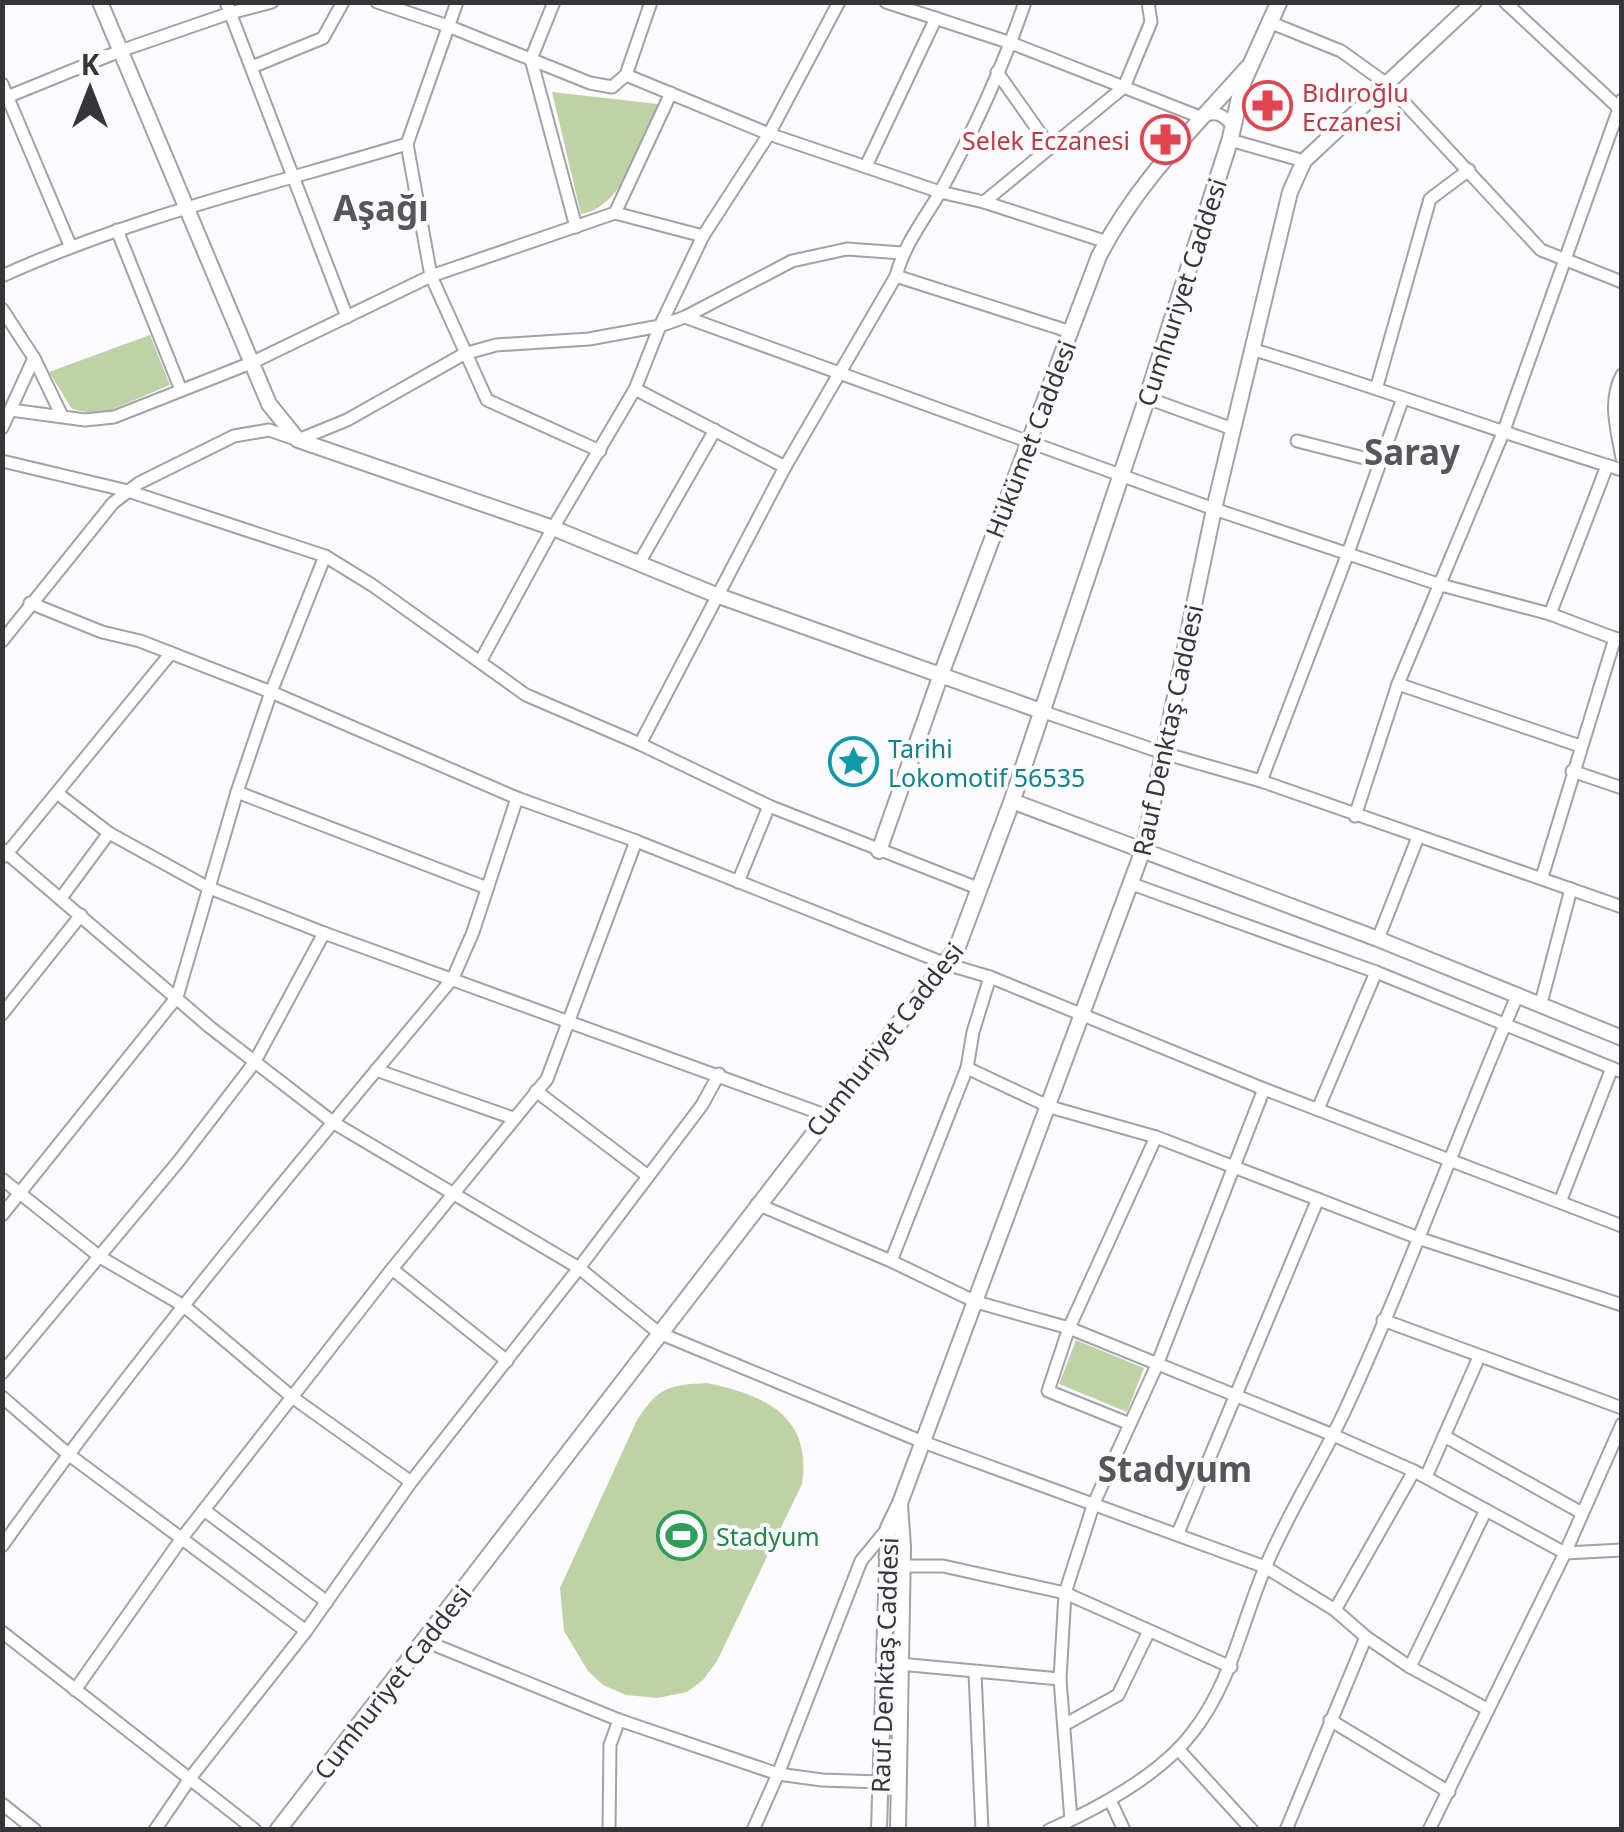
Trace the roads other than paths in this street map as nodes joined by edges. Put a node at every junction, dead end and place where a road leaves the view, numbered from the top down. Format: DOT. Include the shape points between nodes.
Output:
graph roads {
  1 [pos="100,2"];
  2 [pos="272,2"];
  3 [pos="343,2"];
  4 [pos="377,2"];
  5 [pos="457,2"];
  6 [pos="554,2"];
  7 [pos="651,2"];
  8 [pos="839,2"];
  9 [pos="886,2"];
  10 [pos="1025,2"];
  11 [pos="1148,2"];
  12 [pos="1279,2"];
  13 [pos="1474,2"];
  14 [pos="1506,2"];
  15 [pos="228,8"];
  16 [pos="931,12"];
  17 [pos="1269,22"];
  18 [pos="448,26"];
  19 [pos="1011,43"];
  20 [pos="120,51"];
  21 [pos="531,59"];
  22 [pos="1250,65"];
  23 [pos="252,68"];
  24 [pos="997,72"];
  25 [pos="626,75"];
  26 [pos="1387,84"];
  27 [pos="1124,87"];
  28 [pos="4,93"];
  29 [pos="671,93"];
  30 [pos="1620,107"];
  31 [pos="1200,118"];
  32 [pos="1231,133"];
  33 [pos="769,134"];
  34 [pos="407,144"];
  35 [pos="1050,147"];
  36 [pos="1304,161"];
  37 [pos="867,164"];
  38 [pos="1469,170"];
  39 [pos="296,178"];
  40 [pos="940,192"];
  41 [pos="984,202"];
  42 [pos="186,207"];
  43 [pos="615,213"];
  44 [pos="576,227"];
  45 [pos="117,230"];
  46 [pos="704,236"];
  47 [pos="1107,242"];
  48 [pos="70,245"];
  49 [pos="902,254"];
  50 [pos="1566,258"];
  51 [pos="2,276"];
  52 [pos="432,276"];
  53 [pos="896,276"];
  54 [pos="1622,282"];
  55 [pos="2,309"];
  56 [pos="347,316"];
  57 [pos="685,317"];
  58 [pos="660,326"];
  59 [pos="1071,332"];
  60 [pos="1251,349"];
  61 [pos="464,354"];
  62 [pos="34,358"];
  63 [pos="251,363"];
  64 [pos="837,375"];
  65 [pos="1622,375"];
  66 [pos="1378,386"];
  67 [pos="635,389"];
  68 [pos="182,390"];
  69 [pos="1146,398"];
  70 [pos="1404,398"];
  71 [pos="11,410"];
  72 [pos="62,416"];
  73 [pos="2,428"];
  74 [pos="1234,429"];
  75 [pos="715,430"];
  76 [pos="1503,433"];
  77 [pos="298,440"];
  78 [pos="1297,441"];
  79 [pos="1028,444"];
  80 [pos="600,451"];
  81 [pos="1622,458"];
  82 [pos="3,462"];
  83 [pos="1380,462"];
  84 [pos="785,466"];
  85 [pos="1607,466"];
  86 [pos="1622,470"];
  87 [pos="1120,476"];
  88 [pos="128,491"];
  89 [pos="1214,510"];
  90 [pos="553,528"];
  91 [pos="1348,554"];
  92 [pos="324,556"];
  93 [pos="639,563"];
  94 [pos="1441,585"];
  95 [pos="716,596"];
  96 [pos="30,604"];
  97 [pos="1550,614"];
  98 [pos="1618,640"];
  99 [pos="2,641"];
  100 [pos="171,654"];
  101 [pos="480,662"];
  102 [pos="940,677"];
  103 [pos="1398,684"];
  104 [pos="271,692"];
  105 [pos="1041,711"];
  106 [pos="640,744"];
  107 [pos="1580,746"];
  108 [pos="1164,753"];
  109 [pos="1572,772"];
  110 [pos="1261,780"];
  111 [pos="1622,788"];
  112 [pos="237,792"];
  113 [pos="57,793"];
  114 [pos="517,798"];
  115 [pos="1012,800"];
  116 [pos="769,806"];
  117 [pos="1356,816"];
  118 [pos="108,834"];
  119 [pos="1418,837"];
  120 [pos="636,841"];
  121 [pos="879,850"];
  122 [pos="1143,850"];
  123 [pos="4,854"];
  124 [pos="1542,877"];
  125 [pos="738,882"];
  126 [pos="1132,884"];
  127 [pos="206,887"];
  128 [pos="487,888"];
  129 [pos="980,889"];
  130 [pos="1571,889"];
  131 [pos="61,898"];
  132 [pos="1622,907"];
  133 [pos="81,915"];
  134 [pos="324,933"];
  135 [pos="1378,939"];
  136 [pos="946,964"];
  137 [pos="1376,972"];
  138 [pos="990,977"];
  139 [pos="453,978"];
  140 [pos="1518,994"];
  141 [pos="177,997"];
  142 [pos="1541,1003"];
  143 [pos="2,1014"];
  144 [pos="1082,1015"];
  145 [pos="571,1020"];
  146 [pos="1505,1026"];
  147 [pos="1622,1038"];
  148 [pos="254,1064"];
  149 [pos="967,1068"];
  150 [pos="376,1070"];
  151 [pos="1616,1070"];
  152 [pos="719,1074"];
  153 [pos="1264,1089"];
  154 [pos="536,1092"];
  155 [pos="1050,1107"];
  156 [pos="1318,1108"];
  157 [pos="826,1115"];
  158 [pos="513,1118"];
  159 [pos="334,1124"];
  160 [pos="1156,1136"];
  161 [pos="1451,1160"];
  162 [pos="1235,1169"];
  163 [pos="648,1176"];
  164 [pos="2,1179"];
  165 [pos="22,1194"];
  166 [pos="452,1196"];
  167 [pos="1318,1199"];
  168 [pos="1560,1202"];
  169 [pos="757,1204"];
  170 [pos="2,1215"];
  171 [pos="1622,1226"];
  172 [pos="1420,1239"];
  173 [pos="100,1257"];
  174 [pos="891,1261"];
  175 [pos="392,1268"];
  176 [pos="579,1268"];
  177 [pos="976,1302"];
  178 [pos="184,1306"];
  179 [pos="1622,1306"];
  180 [pos="1383,1320"];
  181 [pos="1069,1328"];
  182 [pos="658,1333"];
  183 [pos="1479,1358"];
  184 [pos="507,1361"];
  185 [pos="1157,1365"];
  186 [pos="2,1373"];
  187 [pos="1238,1396"];
  188 [pos="2,1398"];
  189 [pos="292,1398"];
  190 [pos="1622,1408"];
  191 [pos="1130,1424"];
  192 [pos="1622,1424"];
  193 [pos="1333,1435"];
  194 [pos="1444,1436"];
  195 [pos="923,1442"];
  196 [pos="68,1454"];
  197 [pos="1420,1474"];
  198 [pos="411,1482"];
  199 [pos="1094,1502"];
  200 [pos="900,1503"];
  201 [pos="204,1510"];
  202 [pos="1486,1510"];
  203 [pos="1582,1513"];
  204 [pos="888,1528"];
  205 [pos="1178,1533"];
  206 [pos="182,1538"];
  207 [pos="2,1546"];
  208 [pos="1622,1550"];
  209 [pos="1565,1554"];
  210 [pos="885,1557"];
  211 [pos="902,1566"];
  212 [pos="1265,1567"];
  213 [pos="1065,1593"];
  214 [pos="326,1602"];
  215 [pos="1335,1610"];
  216 [pos="1149,1630"];
  217 [pos="306,1631"];
  218 [pos="2,1632"];
  219 [pos="1366,1637"];
  220 [pos="425,1640"];
  221 [pos="899,1664"];
  222 [pos="1410,1667"];
  223 [pos="1231,1668"];
  224 [pos="976,1673"];
  225 [pos="1060,1679"];
  226 [pos="74,1690"];
  227 [pos="1487,1709"];
  228 [pos="618,1720"];
  229 [pos="1330,1720"];
  230 [pos="1064,1725"];
  231 [pos="1178,1749"];
  232 [pos="778,1774"];
  233 [pos="190,1777"];
  234 [pos="880,1782"];
  235 [pos="1449,1792"];
  236 [pos="1110,1800"];
  237 [pos="5,1811"];
  238 [pos="1072,1820"];
  239 [pos="279,1829"];
  240 [pos="35,1830"];
  241 [pos="155,1830"];
  242 [pos="255,1830"];
  243 [pos="609,1830"];
  244 [pos="753,1830"];
  245 [pos="879,1830"];
  246 [pos="898,1830"];
  247 [pos="982,1830"];
  248 [pos="1049,1830"];
  249 [pos="1124,1830"];
  250 [pos="1252,1830"];
  251 [pos="1286,1830"];
  252 [pos="1429,1830"];
  1 -- 20 [label="street"];
  2 -- 15 [label="street"];
  3 -- 23 [label="street" via="323,38"];
  4 -- 18 [label="street"];
  5 -- 18 [label="street"];
  6 -- 21 [label="street"];
  7 -- 25 [label="street"];
  8 -- 33 [label="street"];
  9 -- 16 [label="street"];
  10 -- 19 [label="street"];
  11 -- 27 [label="street" via="1151,22"];
  12 -- 17 [label="main road, Cumhuriyet Caddesi"];
  13 -- 26 [label="street, Rauf Denktaş Caddesi"];
  14 -- 30 [label="street"];
  15 -- 20 [label="street"];
  15 -- 23 [label="street"];
  16 -- 19 [label="street"];
  16 -- 37 [label="street"];
  17 -- 22 [label="main road, Cumhuriyet Caddesi"];
  17 -- 26 [label="street" via="1341,50"];
  18 -- 21 [label="street"];
  18 -- 34 [label="street"];
  19 -- 24 [label="street"];
  19 -- 27 [label="street"];
  20 -- 28 [label="street"];
  20 -- 42 [label="street"];
  21 -- 25 [label="street" via="612,87"];
  21 -- 44 [label="street"];
  22 -- 31 [label="street, Hükümet Caddesi"];
  22 -- 32 [label="main road, Cumhuriyet Caddesi"];
  23 -- 39 [label="street"];
  24 -- 35 [label="street"];
  24 -- 40 [label="street"];
  25 -- 29 [label="street"];
  26 -- 36 [label="street, Rauf Denktaş Caddesi"];
  26 -- 38 [label="street"];
  27 -- 31 [label="street"];
  27 -- 35 [label="street"];
  28 -- 48 [label="street"];
  29 -- 33 [label="street"];
  29 -- 43 [label="street"];
  30 -- 50 [label="street"];
  31 -- 32 [label="street" via="1216,113"];
  31 -- 47 [label="street, Hükümet Caddesi"];
  32 -- 36 [label="street"];
  32 -- 69 [label="main road, Cumhuriyet Caddesi"];
  33 -- 37 [label="street"];
  33 -- 46 [label="street"];
  34 -- 39 [label="street"];
  34 -- 52 [label="street"];
  35 -- 41 [label="street"];
  36 -- 60 [label="street, Rauf Denktaş Caddesi" via="1290,192"];
  37 -- 40 [label="street"];
  38 -- 50 [label="street" via="1541,250"];
  38 -- 66 [label="street" via="1430,199"];
  39 -- 42 [label="street"];
  39 -- 56 [label="street"];
  40 -- 41 [label="street"];
  40 -- 49 [label="street"];
  41 -- 47 [label="street"];
  42 -- 45 [label="street"];
  42 -- 63 [label="street"];
  43 -- 44 [label="street"];
  43 -- 46 [label="street"];
  44 -- 52 [label="street"];
  45 -- 48 [label="street"];
  45 -- 68 [label="street"];
  46 -- 58 [label="street"];
  47 -- 59 [label="street, Hükümet Caddesi"];
  48 -- 51 [label="street"];
  49 -- 53 [label="street"];
  49 -- 57 [label="street" via="847,248 792,260"];
  50 -- 54 [label="street"];
  50 -- 76 [label="street"];
  52 -- 56 [label="street"];
  52 -- 61 [label="street"];
  53 -- 59 [label="street"];
  53 -- 64 [label="street"];
  55 -- 62 [label="street"];
  56 -- 63 [label="street"];
  57 -- 58 [label="street"];
  57 -- 64 [label="street"];
  58 -- 61 [label="street" via="589,339 496,344"];
  58 -- 67 [label="street"];
  59 -- 79 [label="street, Hükümet Caddesi"];
  60 -- 66 [label="street"];
  60 -- 74 [label="street, Rauf Denktaş Caddesi"];
  61 -- 77 [label="street"];
  61 -- 80 [label="street" via="488,400"];
  62 -- 71 [label="street"];
  62 -- 72 [label="street"];
  63 -- 68 [label="street"];
  63 -- 77 [label="street" via="269,404"];
  64 -- 79 [label="street"];
  64 -- 84 [label="street"];
  65 -- 81 [label="street" via="1614,392"];
  66 -- 70 [label="street"];
  67 -- 75 [label="street"];
  67 -- 80 [label="street"];
  68 -- 72 [label="street" via="107,419"];
  69 -- 74 [label="street"];
  69 -- 87 [label="main road, Cumhuriyet Caddesi"];
  70 -- 76 [label="street"];
  70 -- 83 [label="street"];
  71 -- 72 [label="street"];
  71 -- 73 [label="street"];
  74 -- 89 [label="street, Rauf Denktaş Caddesi"];
  75 -- 84 [label="street"];
  75 -- 93 [label="street"];
  76 -- 85 [label="street"];
  76 -- 94 [label="street"];
  77 -- 88 [label="street" via="269,430 234,436"];
  77 -- 90 [label="street"];
  78 -- 83 [label="street"];
  79 -- 87 [label="street"];
  79 -- 102 [label="street, Hükümet Caddesi"];
  80 -- 90 [label="street"];
  82 -- 88 [label="street"];
  83 -- 91 [label="street"];
  84 -- 95 [label="street"];
  85 -- 86 [label="street"];
  85 -- 97 [label="street"];
  87 -- 89 [label="street"];
  87 -- 105 [label="main road, Cumhuriyet Caddesi"];
  88 -- 92 [label="street"];
  88 -- 96 [label="street"];
  89 -- 91 [label="street"];
  89 -- 108 [label="street, Rauf Denktaş Caddesi"];
  90 -- 93 [label="street"];
  90 -- 101 [label="street"];
  91 -- 94 [label="street"];
  91 -- 110 [label="street"];
  92 -- 101 [label="street"];
  92 -- 104 [label="street"];
  93 -- 95 [label="street"];
  94 -- 97 [label="street"];
  94 -- 103 [label="street"];
  95 -- 102 [label="street"];
  95 -- 106 [label="street"];
  96 -- 99 [label="street"];
  96 -- 100 [label="street"];
  97 -- 98 [label="street"];
  98 -- 107 [label="street"];
  100 -- 104 [label="street"];
  100 -- 113 [label="street"];
  101 -- 106 [label="street" via="526,695"];
  102 -- 105 [label="street"];
  102 -- 121 [label="street, Hükümet Caddesi"];
  103 -- 107 [label="street"];
  103 -- 117 [label="street"];
  104 -- 112 [label="street"];
  104 -- 114 [label="street"];
  105 -- 108 [label="street"];
  105 -- 115 [label="main road, Cumhuriyet Caddesi"];
  106 -- 116 [label="street"];
  107 -- 109 [label="street"];
  108 -- 110 [label="street"];
  108 -- 122 [label="street, Rauf Denktaş Caddesi"];
  109 -- 111 [label="street"];
  109 -- 124 [label="street"];
  110 -- 117 [label="street"];
  112 -- 127 [label="street"];
  112 -- 128 [label="street"];
  113 -- 118 [label="street"];
  113 -- 123 [label="street"];
  114 -- 120 [label="street"];
  114 -- 128 [label="street"];
  115 -- 122 [label="street"];
  115 -- 129 [label="main road, Cumhuriyet Caddesi"];
  116 -- 121 [label="street"];
  116 -- 125 [label="street"];
  117 -- 119 [label="street"];
  118 -- 127 [label="street"];
  118 -- 131 [label="street"];
  119 -- 124 [label="street"];
  119 -- 135 [label="street"];
  120 -- 125 [label="street"];
  120 -- 145 [label="street"];
  121 -- 129 [label="street"];
  122 -- 126 [label="street, Rauf Denktaş Caddesi"];
  122 -- 135 [label="street"];
  123 -- 131 [label="street"];
  124 -- 130 [label="street"];
  125 -- 136 [label="street"];
  126 -- 137 [label="street"];
  126 -- 144 [label="street, Rauf Denktaş Caddesi"];
  127 -- 134 [label="street"];
  127 -- 141 [label="street"];
  128 -- 139 [label="street"];
  129 -- 136 [label="main road, Cumhuriyet Caddesi"];
  130 -- 132 [label="street"];
  130 -- 142 [label="street"];
  131 -- 133 [label="street"];
  133 -- 141 [label="street"];
  133 -- 143 [label="street"];
  134 -- 139 [label="street"];
  134 -- 148 [label="street"];
  135 -- 140 [label="street"];
  136 -- 138 [label="street"];
  136 -- 157 [label="main road, Cumhuriyet Caddesi"];
  137 -- 146 [label="street"];
  137 -- 156 [label="street"];
  138 -- 144 [label="street"];
  138 -- 149 [label="street"];
  139 -- 145 [label="street"];
  139 -- 150 [label="street"];
  140 -- 142 [label="street"];
  140 -- 146 [label="street"];
  141 -- 148 [label="street"];
  141 -- 165 [label="street"];
  142 -- 147 [label="street"];
  144 -- 153 [label="street"];
  144 -- 155 [label="street, Rauf Denktaş Caddesi"];
  145 -- 152 [label="street"];
  145 -- 154 [label="street"];
  146 -- 151 [label="street"];
  146 -- 161 [label="street"];
  148 -- 159 [label="street"];
  148 -- 173 [label="street"];
  149 -- 155 [label="street"];
  149 -- 174 [label="street"];
  150 -- 158 [label="street"];
  150 -- 159 [label="street"];
  151 -- 168 [label="street"];
  152 -- 157 [label="street"];
  152 -- 163 [label="street"];
  153 -- 156 [label="street"];
  153 -- 162 [label="street"];
  154 -- 158 [label="street"];
  154 -- 163 [label="street"];
  155 -- 160 [label="street"];
  155 -- 177 [label="street, Rauf Denktaş Caddesi"];
  156 -- 161 [label="street"];
  157 -- 169 [label="main road, Cumhuriyet Caddesi"];
  158 -- 166 [label="street"];
  159 -- 166 [label="street"];
  159 -- 178 [label="street"];
  160 -- 162 [label="street"];
  160 -- 181 [label="street"];
  161 -- 168 [label="street"];
  161 -- 172 [label="street"];
  162 -- 167 [label="street"];
  162 -- 185 [label="street"];
  163 -- 176 [label="street"];
  164 -- 165 [label="street"];
  165 -- 170 [label="street"];
  165 -- 173 [label="street"];
  166 -- 175 [label="street"];
  166 -- 176 [label="street"];
  167 -- 172 [label="street"];
  167 -- 187 [label="street"];
  168 -- 171 [label="street"];
  169 -- 174 [label="street"];
  169 -- 182 [label="main road, Cumhuriyet Caddesi"];
  172 -- 179 [label="street"];
  172 -- 180 [label="street"];
  173 -- 178 [label="street"];
  173 -- 186 [label="street"];
  174 -- 177 [label="street"];
  175 -- 184 [label="street"];
  175 -- 189 [label="street"];
  176 -- 182 [label="street"];
  176 -- 184 [label="street"];
  177 -- 181 [label="street"];
  177 -- 195 [label="street, Rauf Denktaş Caddesi"];
  178 -- 189 [label="street"];
  178 -- 196 [label="street"];
  180 -- 183 [label="street"];
  180 -- 193 [label="street"];
  181 -- 185 [label="street"];
  181 -- 191 [label="street" via="1048,1391"];
  182 -- 195 [label="street"];
  182 -- 220 [label="main road, Cumhuriyet Caddesi"];
  183 -- 190 [label="street"];
  183 -- 194 [label="street"];
  184 -- 198 [label="street"];
  185 -- 187 [label="street"];
  185 -- 191 [label="street"];
  187 -- 193 [label="street"];
  187 -- 205 [label="street"];
  188 -- 196 [label="street"];
  189 -- 198 [label="street"];
  189 -- 201 [label="street"];
  191 -- 199 [label="street"];
  192 -- 203 [label="street"];
  193 -- 197 [label="street"];
  193 -- 212 [label="street"];
  194 -- 197 [label="street"];
  194 -- 203 [label="street"];
  195 -- 199 [label="street"];
  195 -- 200 [label="street, Rauf Denktaş Caddesi"];
  196 -- 206 [label="street"];
  196 -- 207 [label="street"];
  197 -- 202 [label="street"];
  197 -- 215 [label="street"];
  198 -- 214 [label="street"];
  199 -- 205 [label="street"];
  199 -- 213 [label="street"];
  200 -- 204 [label="street, Rauf Denktaş Caddesi"];
  200 -- 211 [label="street, Rauf Denktaş Caddesi"];
  201 -- 206 [label="street"];
  201 -- 214 [label="street"];
  202 -- 209 [label="street"];
  202 -- 222 [label="street"];
  203 -- 209 [label="street"];
  204 -- 210 [label="street, Rauf Denktaş Caddesi"];
  204 -- 232 [label="street" via="862,1561"];
  205 -- 212 [label="street"];
  206 -- 217 [label="street"];
  206 -- 226 [label="street"];
  208 -- 209 [label="street"];
  209 -- 227 [label="street"];
  210 -- 211 [label="street"];
  210 -- 234 [label="street, Rauf Denktaş Caddesi"];
  211 -- 213 [label="street" via="943,1566"];
  211 -- 221 [label="street, Rauf Denktaş Caddesi"];
  212 -- 215 [label="street"];
  212 -- 223 [label="street"];
  213 -- 216 [label="street"];
  213 -- 225 [label="street"];
  214 -- 217 [label="street"];
  215 -- 219 [label="street"];
  216 -- 223 [label="street"];
  216 -- 230 [label="street" via="1118,1695"];
  217 -- 233 [label="street"];
  218 -- 226 [label="street"];
  219 -- 222 [label="street"];
  219 -- 229 [label="street"];
  220 -- 228 [label="street"];
  220 -- 239 [label="main road, Cumhuriyet Caddesi"];
  221 -- 224 [label="street"];
  221 -- 246 [label="street, Rauf Denktaş Caddesi"];
  222 -- 227 [label="street"];
  223 -- 231 [label="street"];
  224 -- 225 [label="street"];
  224 -- 247 [label="street"];
  225 -- 230 [label="street"];
  226 -- 233 [label="street"];
  227 -- 235 [label="street"];
  228 -- 232 [label="street"];
  228 -- 243 [label="street" via="610,1745"];
  229 -- 235 [label="street"];
  229 -- 251 [label="street"];
  230 -- 238 [label="street"];
  231 -- 236 [label="street"];
  231 -- 250 [label="street"];
  232 -- 234 [label="street"];
  232 -- 244 [label="street"];
  233 -- 241 [label="street"];
  233 -- 242 [label="street"];
  234 -- 245 [label="street, Rauf Denktaş Caddesi"];
  235 -- 252 [label="street"];
  236 -- 238 [label="street"];
  236 -- 249 [label="street"];
  237 -- 240 [label="street"];
  238 -- 248 [label="street"];
}
